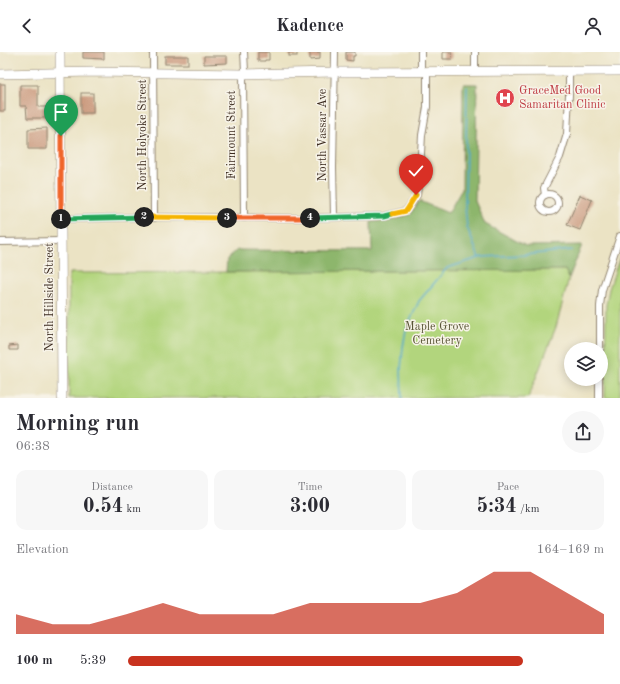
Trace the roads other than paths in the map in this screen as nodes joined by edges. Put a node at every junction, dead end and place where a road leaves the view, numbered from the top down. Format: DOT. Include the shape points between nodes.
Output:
graph roads {
  1 [pos="60,52"];
  2 [pos="153,52"];
  3 [pos="244,52"];
  4 [pos="335,52"];
  5 [pos="421,52"];
  6 [pos="475,52"];
  7 [pos="424,71"];
  8 [pos="475,71"];
  9 [pos="569,71"];
  10 [pos="620,71"];
  11 [pos="154,72"];
  12 [pos="335,72"];
  13 [pos="60,73"];
  14 [pos="0,74"];
  15 [pos="243,74"];
  16 [pos="545,195"];
  17 [pos="334,217"];
  18 [pos="154,218"];
  19 [pos="244,218"];
  20 [pos="61,219"];
  21 [pos="620,236"];
  22 [pos="62,241"];
  23 [pos="0,242"];
  24 [pos="600,342"];
  25 [pos="599,386"];
  26 [pos="62,398"];
  27 [pos="599,398"];
  1 -- 13 [label="main road, North Hillside Street"];
  2 -- 11 [label="street, North Holyoke Street"];
  3 -- 15 [label="street, Fairmount Street"];
  4 -- 12 [label="street, North Vassar Ave"];
  5 -- 7 [label="street"];
  6 -- 8 [label="street"];
  7 -- 8 [label="main road"];
  7 -- 12 [label="main road"];
  7 -- 17 [label="street" via="428,107 422,135 416,195 406,211 384,216"];
  8 -- 9 [label="main road"];
  9 -- 10 [label="main road"];
  9 -- 16 [label="street" via="567,134 560,157 544,188"];
  11 -- 13 [label="main road"];
  11 -- 15 [label="main road"];
  11 -- 18 [label="street, North Holyoke Street"];
  12 -- 15 [label="main road"];
  12 -- 17 [label="street, North Vassar Ave"];
  13 -- 14 [label="main road"];
  13 -- 20 [label="main road, North Hillside Street"];
  15 -- 19 [label="street, Fairmount Street"];
  17 -- 19 [label="street"];
  18 -- 19 [label="street"];
  18 -- 20 [label="street"];
  20 -- 22 [label="main road, North Hillside Street"];
  21 -- 24 [label="street" via="602,290"];
  22 -- 23 [label="street"];
  22 -- 26 [label="main road, North Hillside Street"];
  25 -- 27 [label="street"];
}
